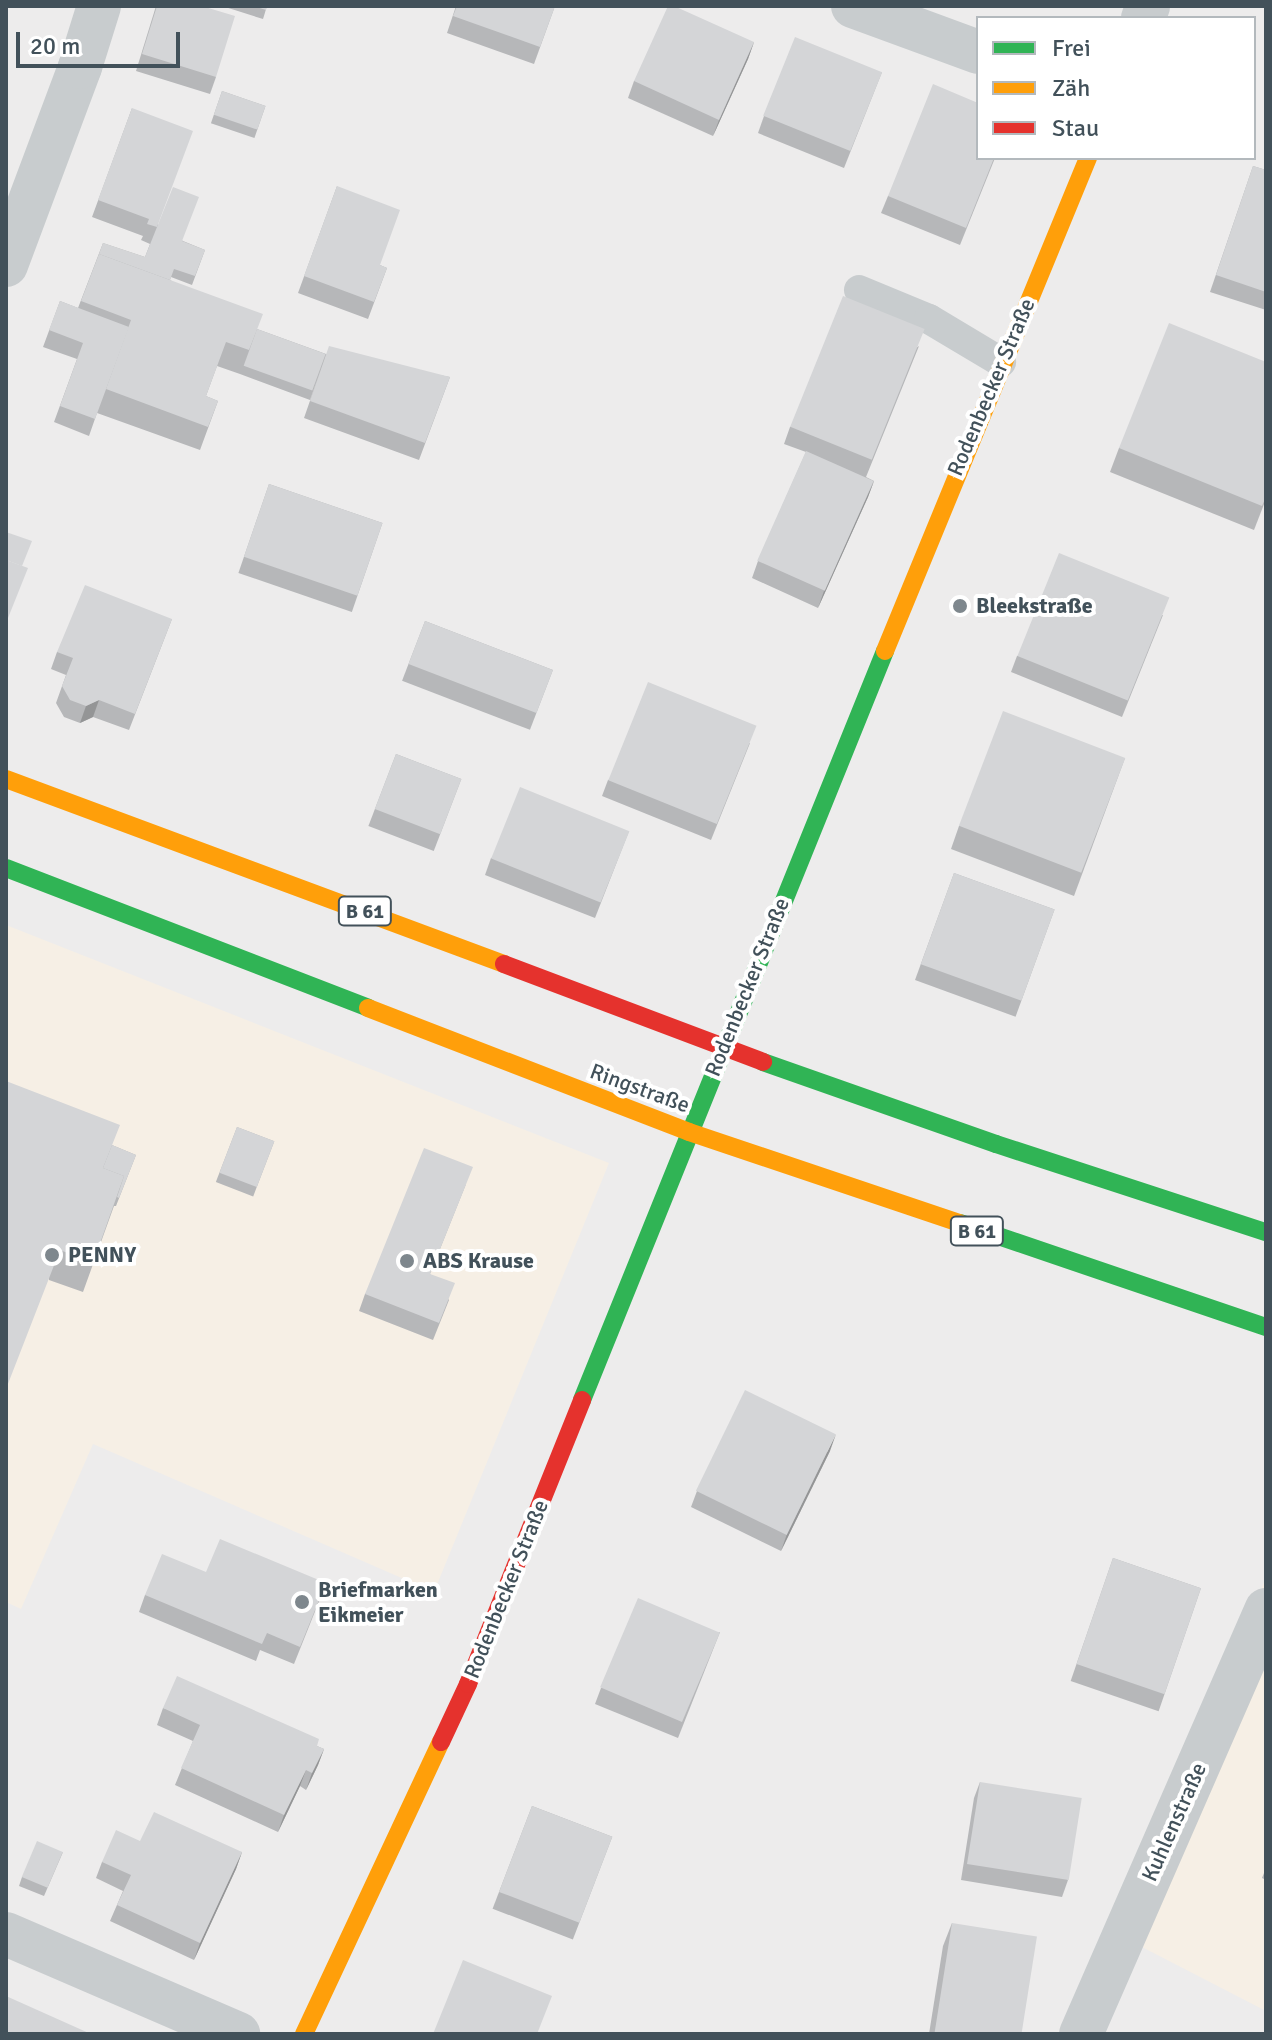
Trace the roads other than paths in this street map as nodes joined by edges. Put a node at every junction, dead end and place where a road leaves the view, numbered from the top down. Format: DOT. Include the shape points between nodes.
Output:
graph roads {
  1 [pos="99,6"];
  2 [pos="853,6"];
  3 [pos="976,51"];
  4 [pos="1087,160"];
  5 [pos="6,265"];
  6 [pos="859,290"];
  7 [pos="1001,362"];
  8 [pos="6,779"];
  9 [pos="6,868"];
  10 [pos="722,1047"];
  11 [pos="689,1132"];
  12 [pos="1266,1232"];
  13 [pos="1266,1327"];
  14 [pos="1266,1610"];
  15 [pos="6,1934"];
  16 [pos="238,2034"];
  17 [pos="304,2034"];
  18 [pos="1081,2034"];
  1 -- 5 [label="street"];
  2 -- 3 [label="street"];
  4 -- 7 [label="main road, Rodenbecker Straße"];
  6 -- 7 [label="lane" via="929,319"];
  7 -- 10 [label="main road, Rodenbecker Straße"];
  8 -- 10 [label="main road, B 61"];
  9 -- 11 [label="main road, Ringstraße / B 61"];
  10 -- 11 [label="main road, Rodenbecker Straße"];
  10 -- 12 [label="main road, B 61"];
  11 -- 13 [label="main road, Ringstraße / B 61"];
  11 -- 17 [label="main road, Rodenbecker Straße" via="468,1684"];
  14 -- 18 [label="street, Kuhlenstraße"];
  15 -- 16 [label="street"];
}
